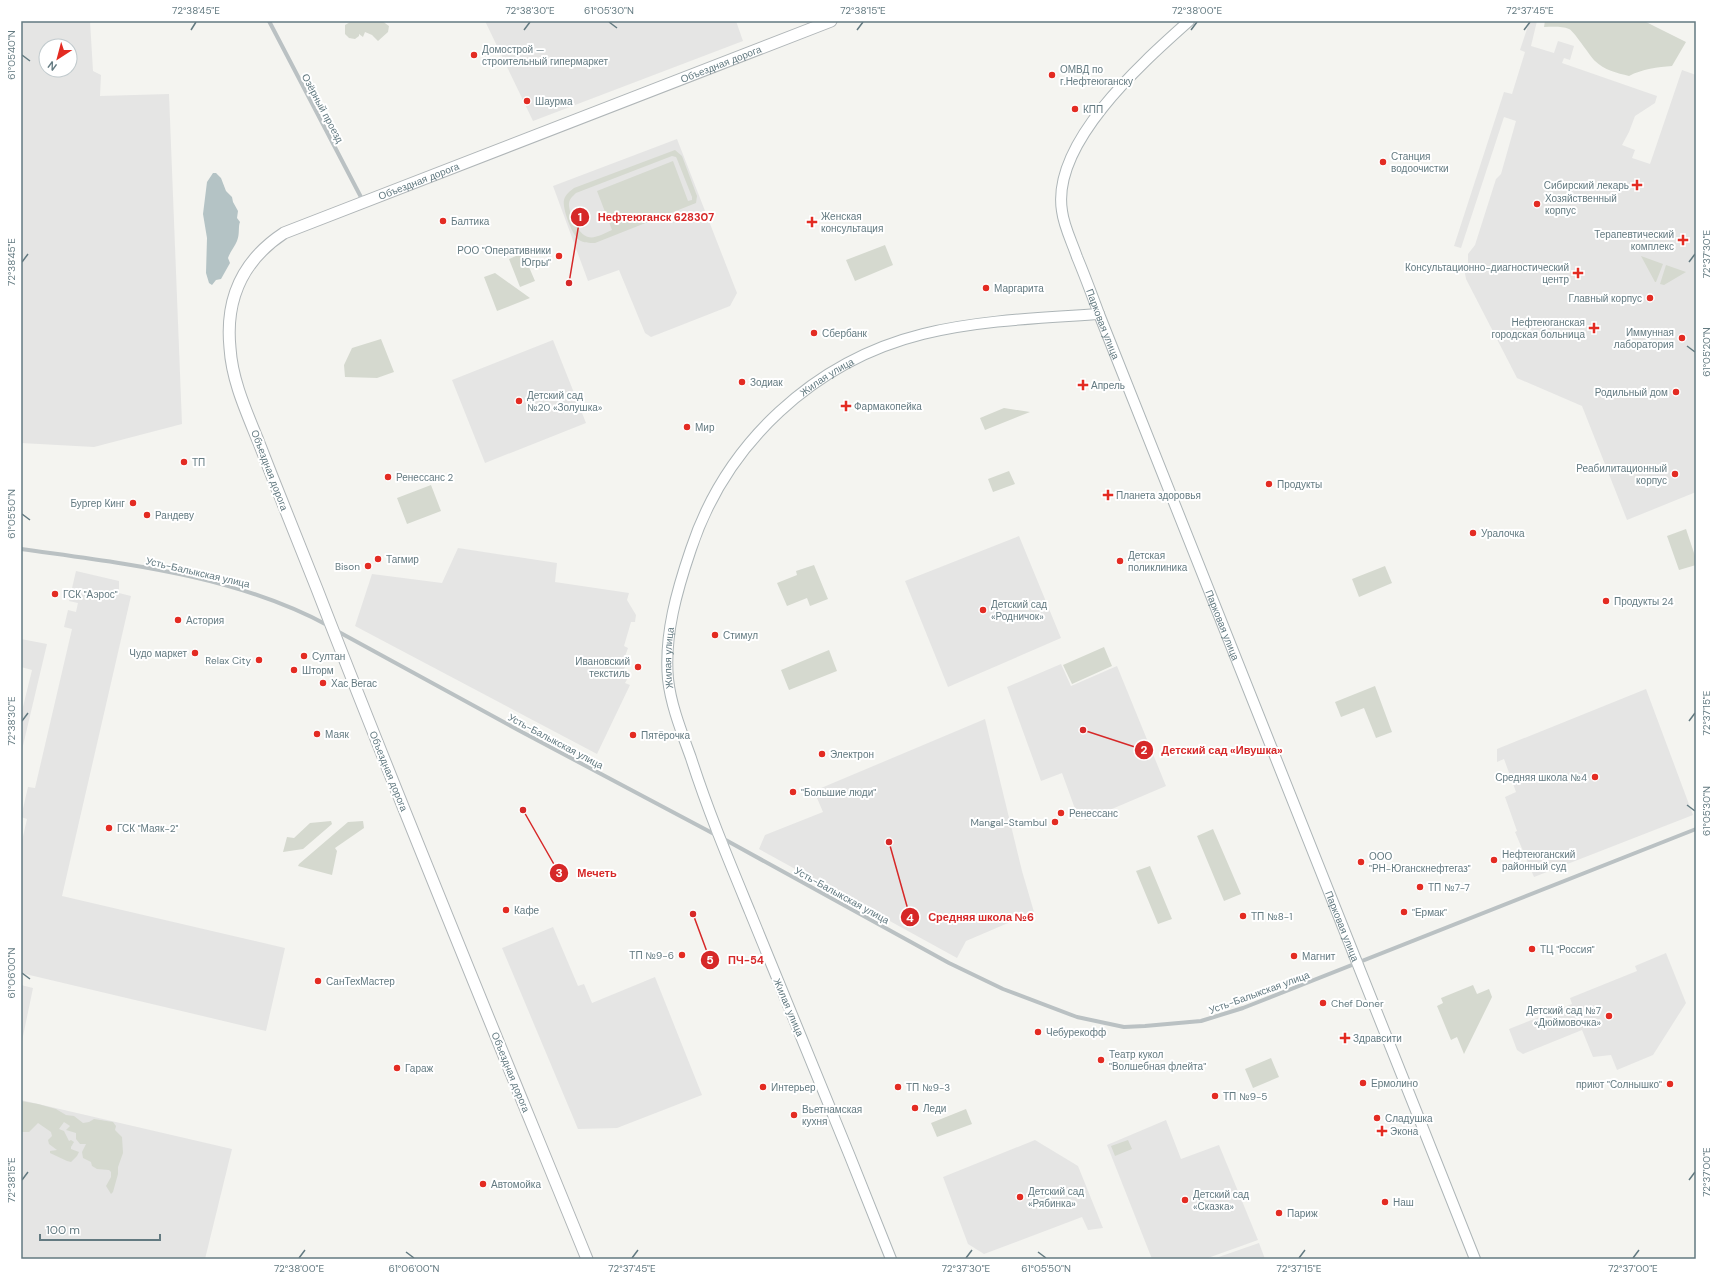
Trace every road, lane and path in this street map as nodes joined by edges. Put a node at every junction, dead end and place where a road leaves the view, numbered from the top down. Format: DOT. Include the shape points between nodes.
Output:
graph roads {
  1 [pos="269,21"];
  2 [pos="831,21"];
  3 [pos="1189,21"];
  4 [pos="363,202"];
  5 [pos="1099,314"];
  6 [pos="21,549"];
  7 [pos="332,628"];
  8 [pos="1696,829"];
  9 [pos="718,836"];
  10 [pos="1356,964"];
  11 [pos="587,1259"];
  12 [pos="891,1259"];
  13 [pos="1475,1259"];
  1 -- 4 [label="street, Озёрный проезд"];
  2 -- 4 [label="main road, Объездная дорога"];
  3 -- 5 [label="main road, Парковая улица" via="1134,73 1100,112 1077,146 1064,177 1060,198 1067,232"];
  4 -- 7 [label="main road, Объездная дорога" via="284,233 263,248 240,281 231,310 229,330 229,346 236,380"];
  5 -- 9 [label="main road, Жилая улица" via="965,326 907,338 872,352 824,377 785,406 757,434 731,467 714,495 696,535 678,591 668,646 668,679 674,709"];
  5 -- 10 [label="main road, Парковая улица"];
  6 -- 7 [label="street, Усть-Балыкская улица" via="170,573 246,590 301,611"];
  7 -- 9 [label="street, Усть-Балыкская улица"];
  7 -- 11 [label="main road, Объездная дорога"];
  8 -- 10 [label="street, Усть-Балыкская улица"];
  9 -- 10 [label="street, Усть-Балыкская улица" via="971,974 1054,1009 1109,1025 1124,1027 1173,1024 1215,1017"];
  9 -- 12 [label="main road, Жилая улица"];
  10 -- 13 [label="main road, Парковая улица"];
}
